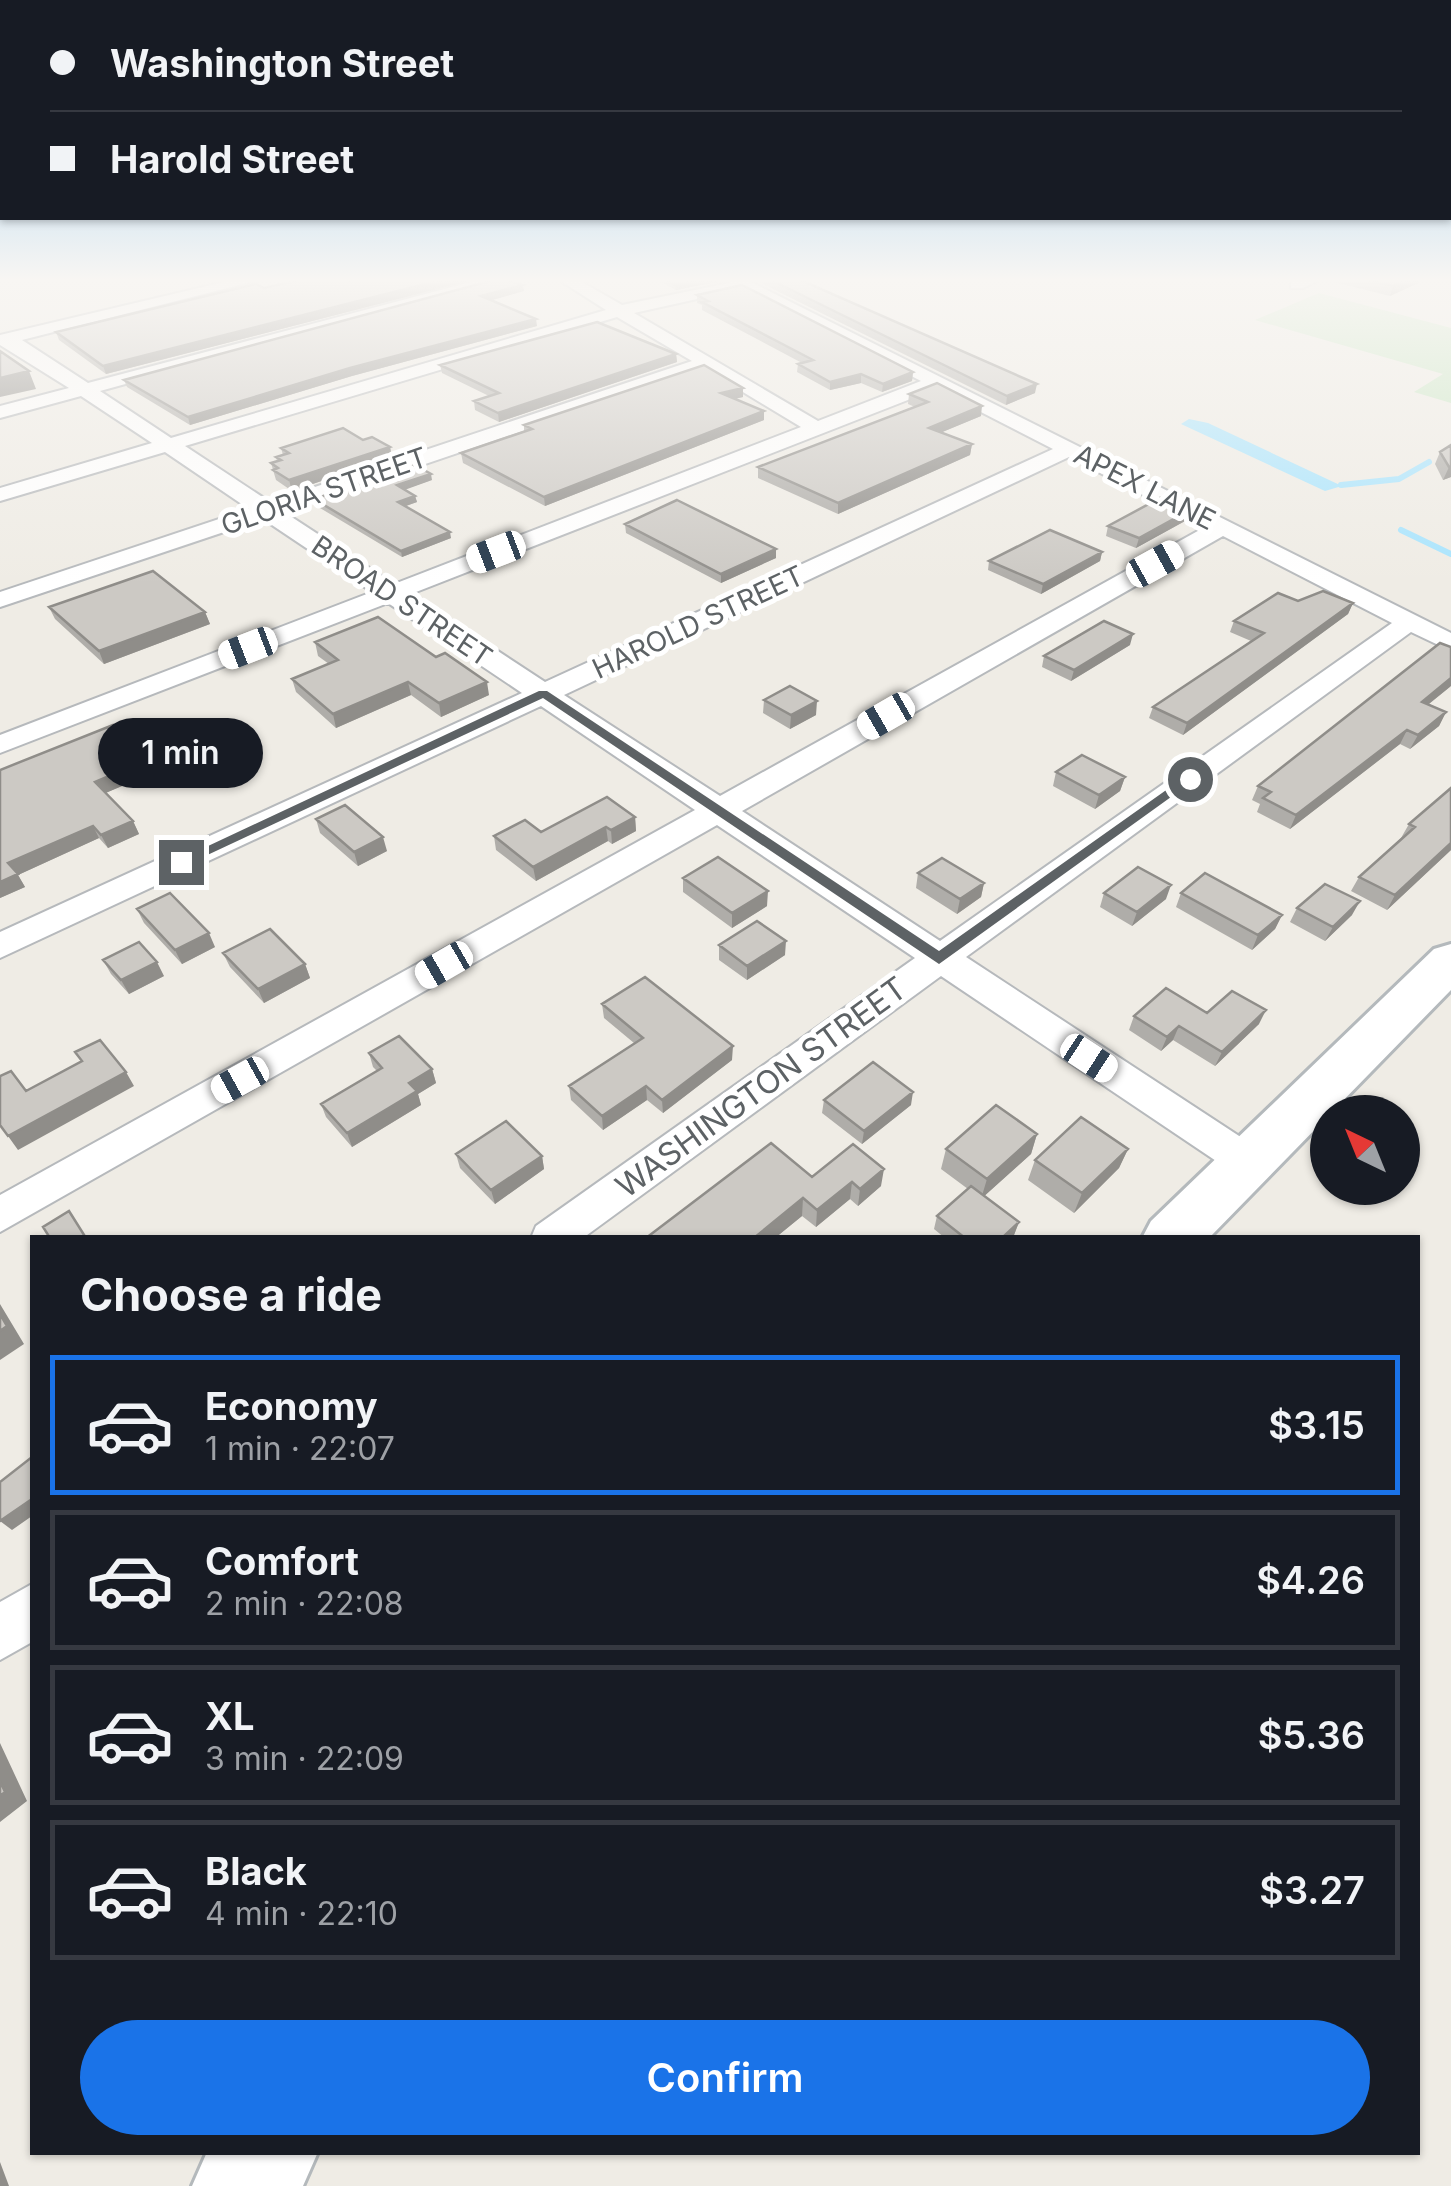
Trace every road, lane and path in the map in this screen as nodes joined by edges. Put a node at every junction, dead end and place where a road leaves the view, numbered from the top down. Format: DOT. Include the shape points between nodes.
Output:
graph roads {
  1 [pos="68,380"];
  2 [pos="121,380"];
  3 [pos="387,380"];
  4 [pos="654,380"];
  5 [pos="734,380"];
  6 [pos="932,380"];
  7 [pos="936,382"];
  8 [pos="84,390"];
  9 [pos="0,412"];
  10 [pos="815,427"];
  11 [pos="168,445"];
  12 [pos="1070,449"];
  13 [pos="0,495"];
  14 [pos="266,510"];
  15 [pos="1222,526"];
  16 [pos="390,593"];
  17 [pos="0,600"];
  18 [pos="1410,621"];
  19 [pos="1451,642"];
  20 [pos="543,694"];
  21 [pos="0,746"];
  22 [pos="718,811"];
  23 [pos="0,946"];
  24 [pos="939,958"];
  25 [pos="1451,961"];
  26 [pos="1248,1162"];
  27 [pos="0,1215"];
  28 [pos="555,1235"];
  29 [pos="1174,1235"];
  30 [pos="30,1612"];
  31 [pos="0,1634"];
  32 [pos="269,2155"];
  33 [pos="239,2186"];
  1 -- 8 [label="street, BROAD STREET"];
  2 -- 8 [label="street"];
  3 -- 11 [label="street"];
  4 -- 14 [label="street, GLORIA STREET"];
  5 -- 10 [label="street"];
  6 -- 7 [label="street, APEX LANE"];
  7 -- 10 [label="street"];
  7 -- 12 [label="street, APEX LANE"];
  8 -- 9 [label="street"];
  8 -- 11 [label="street, BROAD STREET"];
  10 -- 16 [label="street"];
  11 -- 13 [label="street"];
  11 -- 14 [label="street, BROAD STREET"];
  12 -- 15 [label="street, APEX LANE"];
  12 -- 20 [label="street, HAROLD STREET"];
  14 -- 16 [label="street, BROAD STREET"];
  14 -- 17 [label="street, GLORIA STREET"];
  15 -- 18 [label="street, APEX LANE"];
  15 -- 22 [label="street"];
  16 -- 20 [label="street, BROAD STREET"];
  16 -- 21 [label="street"];
  18 -- 19 [label="street, APEX LANE"];
  18 -- 24 [label="street, WASHINGTON STREET"];
  20 -- 22 [label="street, BROAD STREET"];
  20 -- 23 [label="street, HAROLD STREET"];
  22 -- 24 [label="street, BROAD STREET"];
  22 -- 27 [label="street"];
  24 -- 26 [label="street, BROAD STREET"];
  24 -- 28 [label="street, WASHINGTON STREET"];
  25 -- 26 [label="street"];
  26 -- 29 [label="street"];
  30 -- 31 [label="street"];
  32 -- 33 [label="street"];
}
